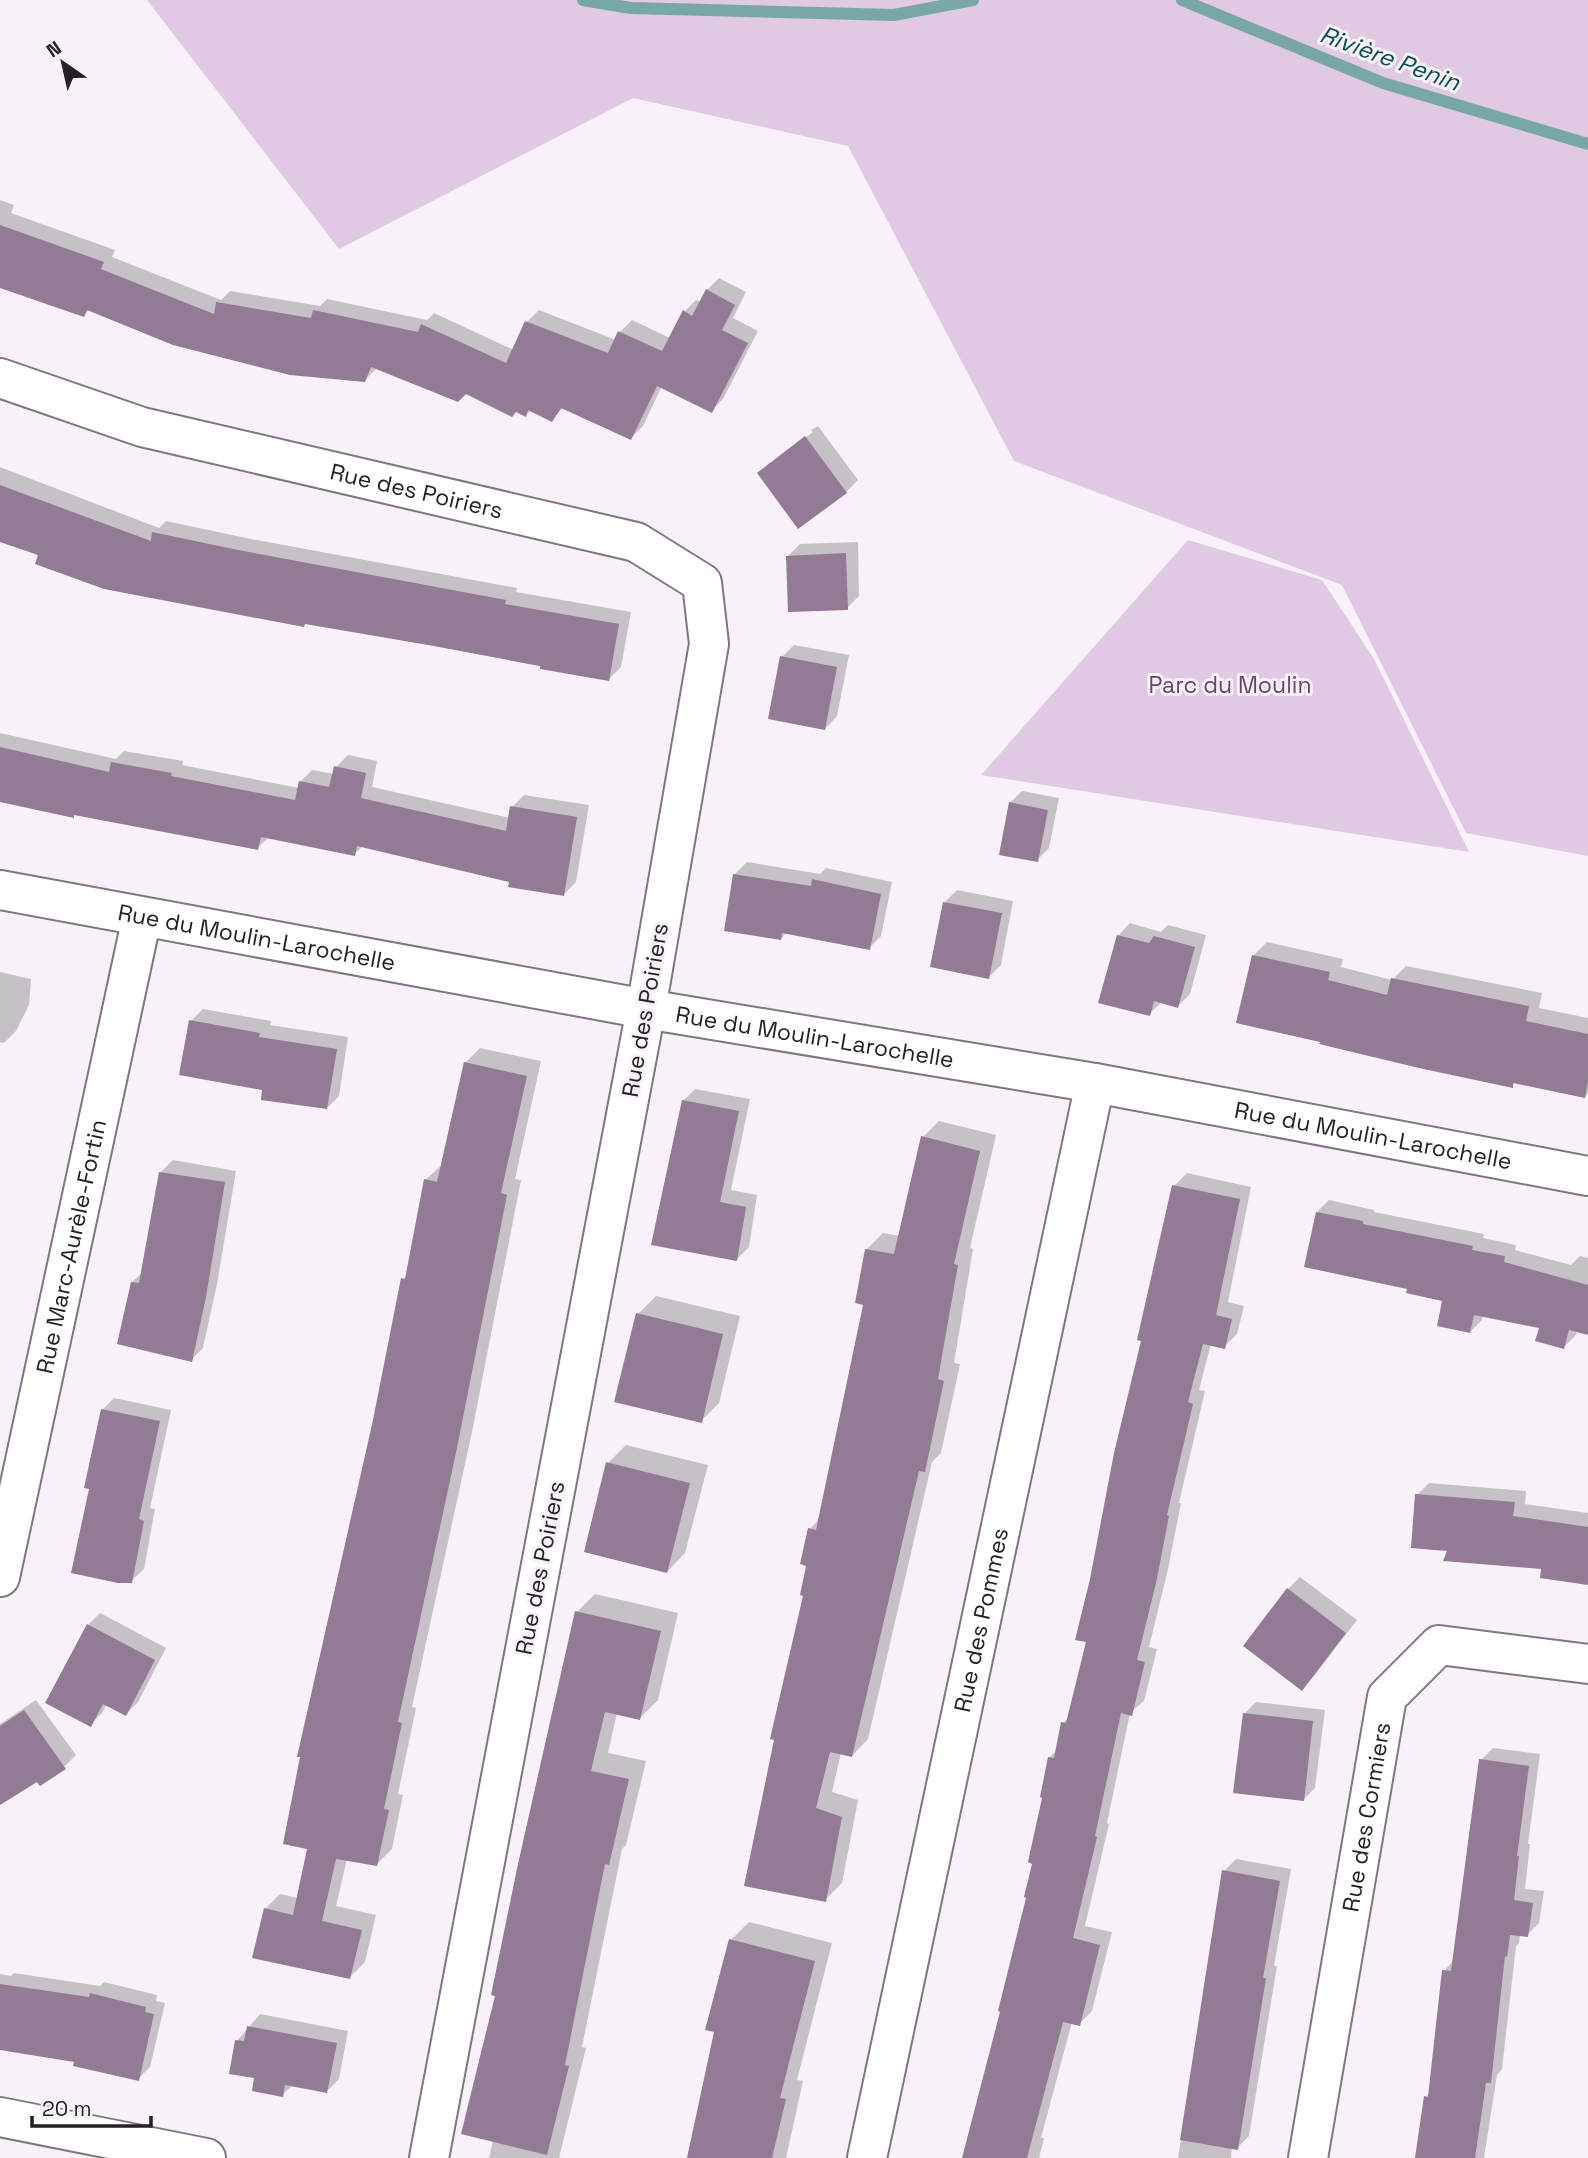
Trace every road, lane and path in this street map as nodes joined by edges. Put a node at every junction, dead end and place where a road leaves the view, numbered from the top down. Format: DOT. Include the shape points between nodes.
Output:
graph roads {
  1 [pos="0,378"];
  2 [pos="0,890"];
  3 [pos="142,917"];
  4 [pos="646,1009"];
  5 [pos="1095,1083"];
  6 [pos="1588,1176"];
  7 [pos="0,1577"];
  8 [pos="1588,1664"];
  9 [pos="0,2117"];
  10 [pos="206,2158"];
  11 [pos="429,2158"];
  12 [pos="867,2158"];
  13 [pos="1308,2158"];
  1 -- 4 [label="street, Rue des Poiriers" via="142,427 636,542 702,583 709,643"];
  2 -- 3 [label="street, Rue du Moulin-Larochelle"];
  3 -- 4 [label="street, Rue du Moulin-Larochelle"];
  3 -- 7 [label="street, Rue Marc-Aurèle-Fortin"];
  4 -- 5 [label="street, Rue du Moulin-Larochelle"];
  4 -- 11 [label="street, Rue des Poiriers"];
  5 -- 6 [label="street, Rue du Moulin-Larochelle"];
  5 -- 12 [label="street, Rue des Pommes"];
  8 -- 13 [label="street, Rue des Cormiers" via="1439,1645 1387,1696"];
  9 -- 10 [label="street"];
}
